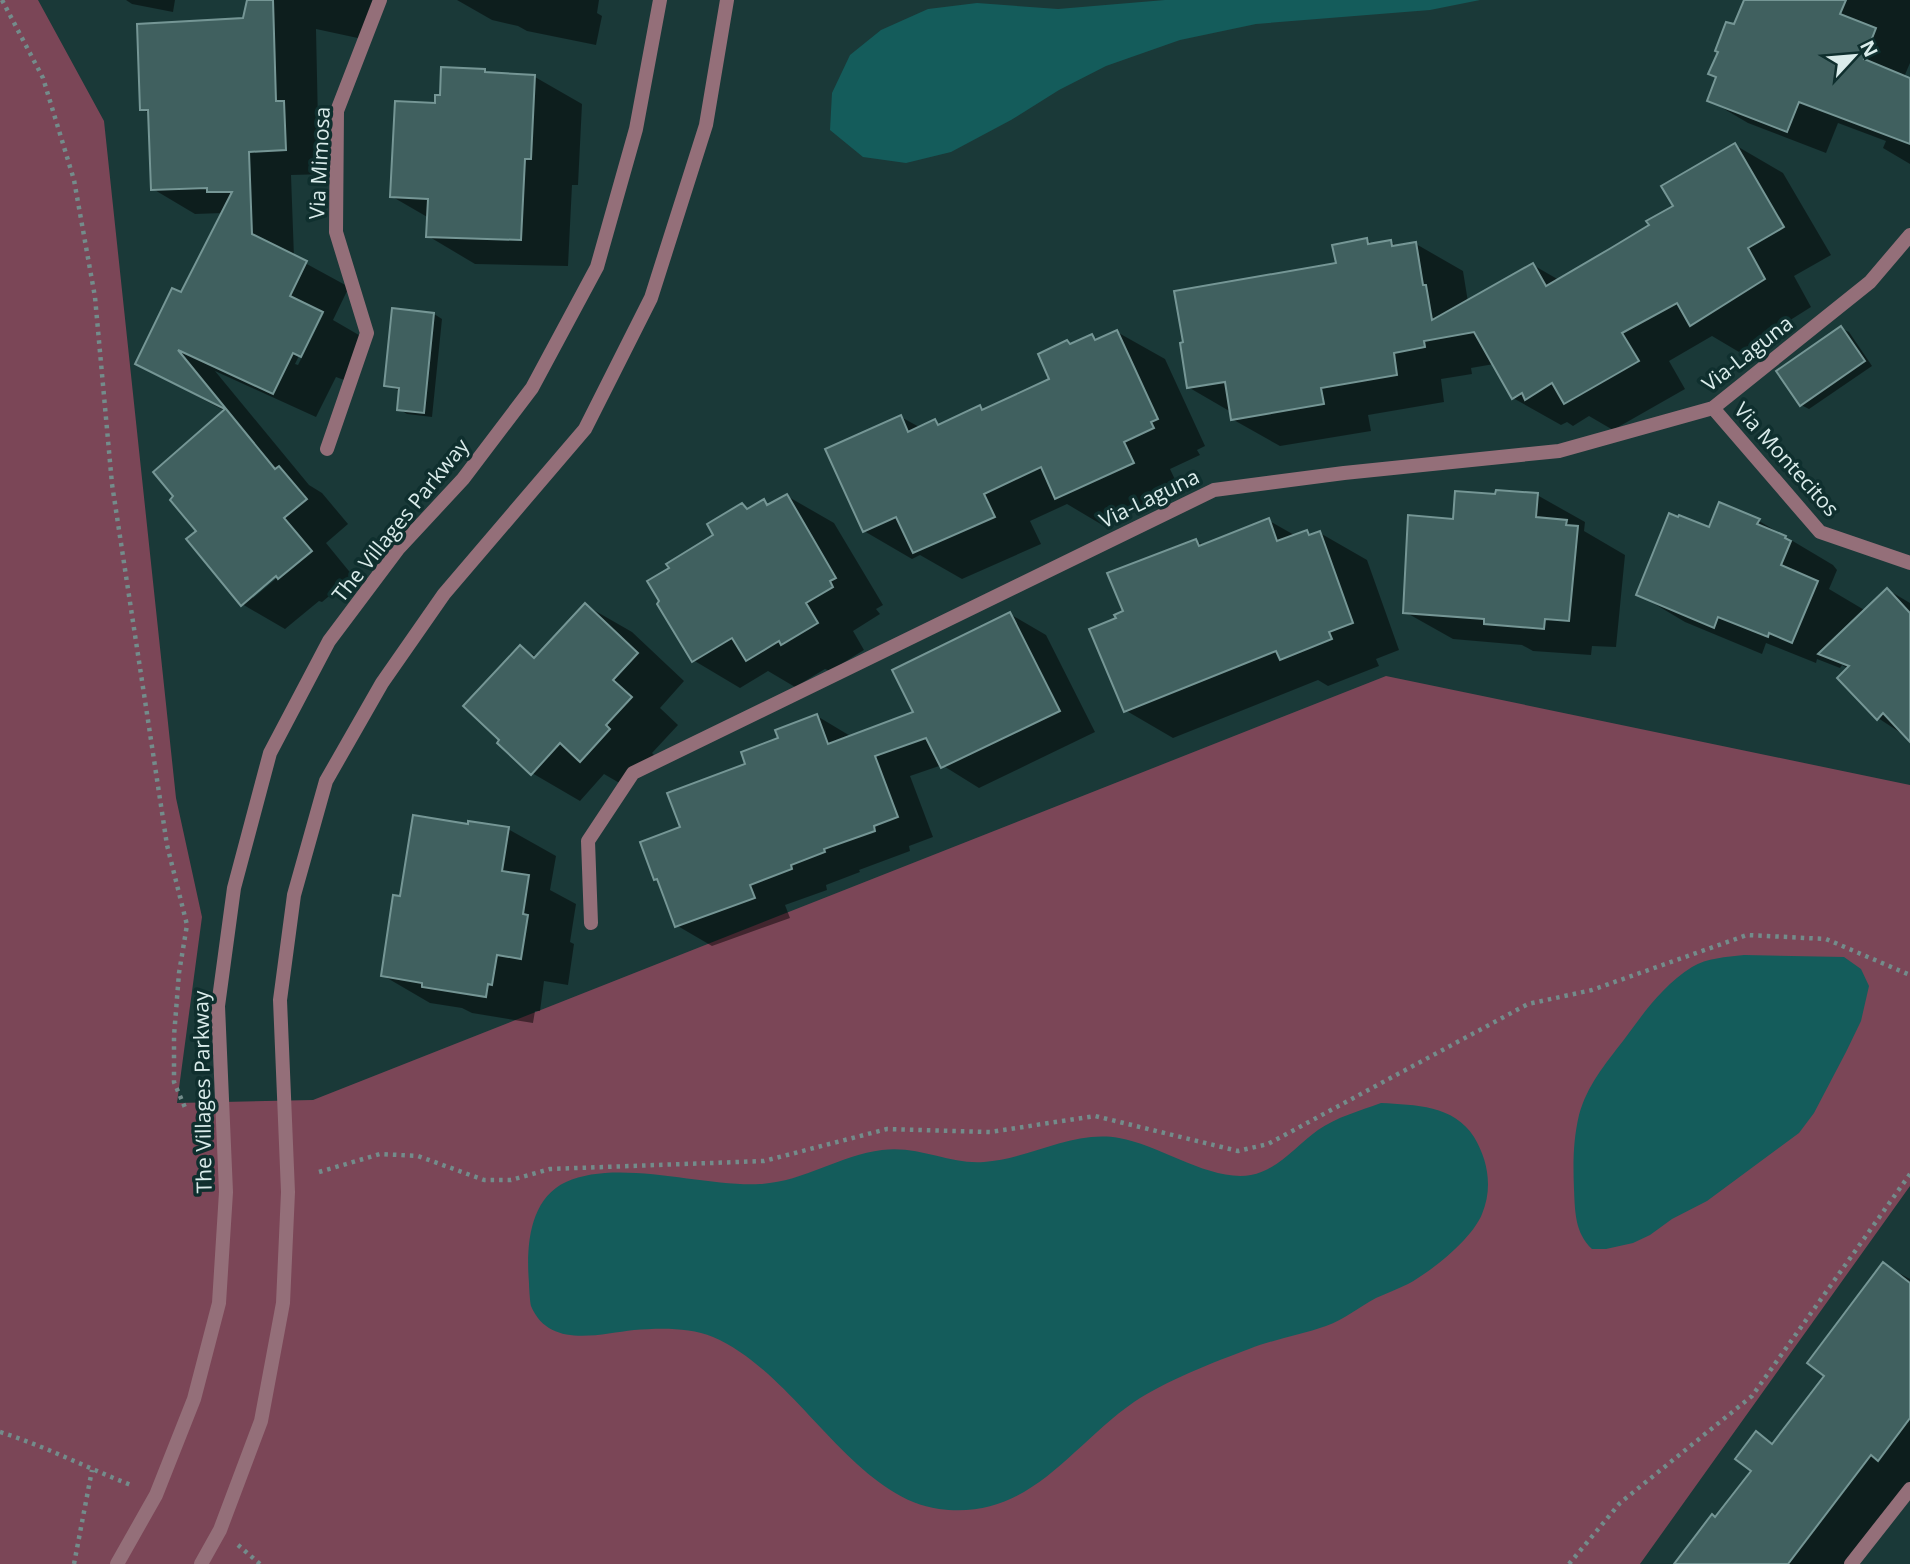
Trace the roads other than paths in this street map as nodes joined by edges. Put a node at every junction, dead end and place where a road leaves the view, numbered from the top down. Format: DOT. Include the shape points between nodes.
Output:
graph roads {
  1 [pos="380,0"];
  2 [pos="660,0"];
  3 [pos="727,0"];
  4 [pos="1910,234"];
  5 [pos="1713,408"];
  6 [pos="327,449"];
  7 [pos="1910,563"];
  8 [pos="591,923"];
  9 [pos="1910,1489"];
  10 [pos="117,1564"];
  11 [pos="201,1564"];
  12 [pos="1851,1564"];
  1 -- 6 [label="street, Via Mimosa" via="337,111 336,232 367,333"];
  2 -- 10 [label="street, The Villages Parkway" via="636,129 597,267 532,388 463,479 398,549 329,641 270,753 234,888 218,1006 226,1192 219,1303 194,1399 156,1495"];
  3 -- 11 [label="street" via="706,125 651,298 585,429 444,594 382,683 326,781 295,895 280,1000 288,1192 283,1303 261,1421 220,1530"];
  4 -- 5 [label="street, Via-Laguna" via="1870,282"];
  5 -- 7 [label="street, Via Montecitos" via="1820,532"];
  5 -- 8 [label="street, Via-Laguna" via="1559,451 1214,489 633,773 587,841"];
  9 -- 12 [label="street"];
}
